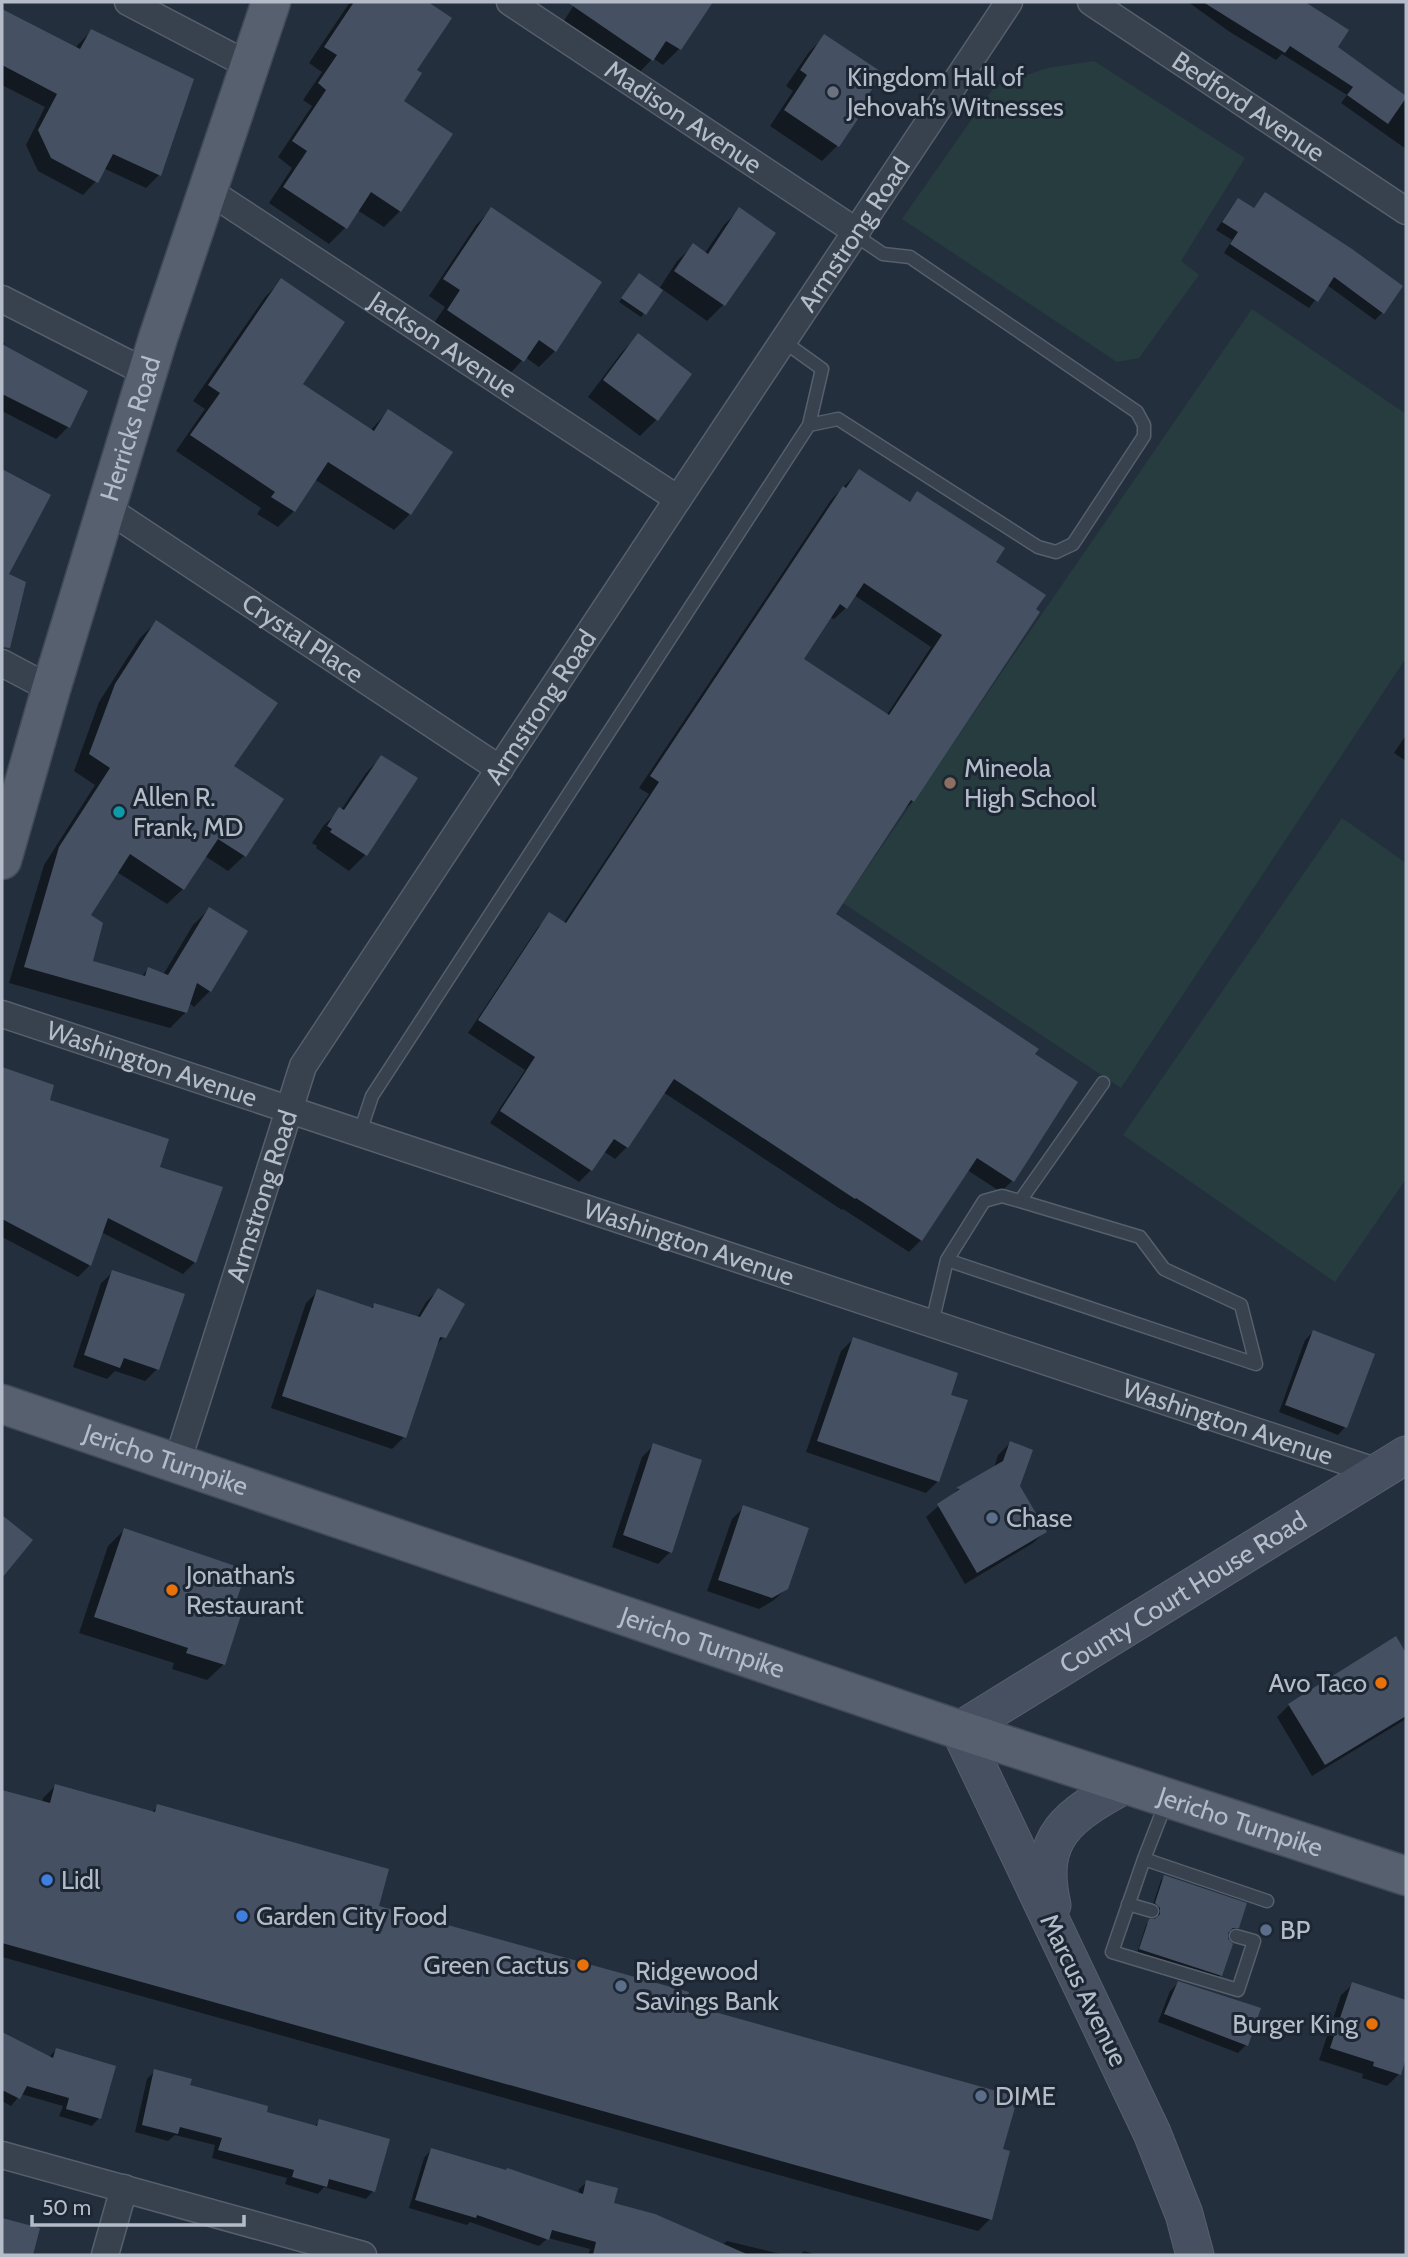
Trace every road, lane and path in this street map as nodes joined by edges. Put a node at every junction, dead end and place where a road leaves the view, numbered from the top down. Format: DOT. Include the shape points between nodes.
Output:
graph roads {
  1 [pos="128,2"];
  2 [pos="271,2"];
  3 [pos="510,2"];
  4 [pos="1009,2"];
  5 [pos="1091,2"];
  6 [pos="250,66"];
  7 [pos="209,191"];
  8 [pos="1406,211"];
  9 [pos="856,233"];
  10 [pos="2,299"];
  11 [pos="783,341"];
  12 [pos="149,374"];
  13 [pos="809,425"];
  14 [pos="678,499"];
  15 [pos="106,508"];
  16 [pos="2,663"];
  17 [pos="51,688"];
  18 [pos="500,769"];
  19 [pos="2,860"];
  20 [pos="2,1014"];
  21 [pos="1103,1083"];
  22 [pos="289,1108"];
  23 [pos="360,1132"];
  24 [pos="1020,1201"];
  25 [pos="947,1260"];
  26 [pos="932,1323"];
  27 [pos="2,1404"];
  28 [pos="177,1463"];
  29 [pos="1392,1464"];
  30 [pos="960,1730"];
  31 [pos="1126,1784"];
  32 [pos="1168,1798"];
  33 [pos="1144,1859"];
  34 [pos="1406,1876"];
  35 [pos="1267,1901"];
  36 [pos="1129,1904"];
  37 [pos="1152,1911"];
  38 [pos="1236,1936"];
  39 [pos="1075,1973"];
  40 [pos="2,2155"];
  41 [pos="124,2188"];
  42 [pos="105,2255"];
  43 [pos="363,2255"];
  44 [pos="1195,2255"];
  1 -- 6 [label="street"];
  2 -- 6 [label="main road, Herricks Road"];
  3 -- 9 [label="street, Madison Avenue"];
  4 -- 9 [label="street, Armstrong Road"];
  5 -- 8 [label="street, Bedford Avenue"];
  6 -- 7 [label="main road, Herricks Road"];
  7 -- 12 [label="main road, Herricks Road"];
  7 -- 14 [label="street, Jackson Avenue"];
  9 -- 11 [label="street, Armstrong Road"];
  9 -- 13 [label="lane" via="883,254 910,257 1137,412 1144,436 1073,544 1056,552 1038,547 838,419"];
  10 -- 12 [label="street"];
  11 -- 13 [label="lane" via="822,369"];
  11 -- 14 [label="street, Armstrong Road"];
  12 -- 15 [label="main road, Herricks Road"];
  13 -- 23 [label="lane" via="372,1096"];
  14 -- 18 [label="street, Armstrong Road"];
  15 -- 17 [label="main road, Herricks Road"];
  15 -- 18 [label="street, Crystal Place"];
  16 -- 17 [label="street"];
  17 -- 19 [label="main road, Herricks Road"];
  18 -- 22 [label="street, Armstrong Road" via="303,1066"];
  20 -- 22 [label="street, Washington Avenue"];
  21 -- 24 [label="lane"];
  22 -- 23 [label="street, Washington Avenue"];
  22 -- 28 [label="street, Armstrong Road"];
  23 -- 26 [label="street, Washington Avenue"];
  24 -- 25 [label="lane" via="1002,1196 984,1201"];
  24 -- 25 [label="lane" via="1140,1237 1164,1269 1241,1305 1256,1364"];
  25 -- 26 [label="lane"];
  26 -- 29 [label="street, Washington Avenue"];
  27 -- 28 [label="main road, Jericho Turnpike"];
  28 -- 30 [label="main road, Jericho Turnpike"];
  29 -- 30 [label="main road, County Court House Road"];
  30 -- 31 [label="main road, Jericho Turnpike"];
  30 -- 39 [label="main road, Marcus Avenue"];
  31 -- 32 [label="main road, Jericho Turnpike"];
  31 -- 39 [label="main road" via="1064,1826 1047,1863 1051,1905"];
  32 -- 33 [label="lane"];
  32 -- 34 [label="main road, Jericho Turnpike"];
  33 -- 35 [label="lane"];
  33 -- 36 [label="lane"];
  36 -- 37 [label="lane"];
  36 -- 38 [label="lane" via="1112,1952 1237,1990 1254,1941"];
  39 -- 44 [label="main road, Marcus Avenue" via="1153,2133"];
  40 -- 41 [label="street"];
  41 -- 42 [label="street"];
  41 -- 43 [label="street"];
}
